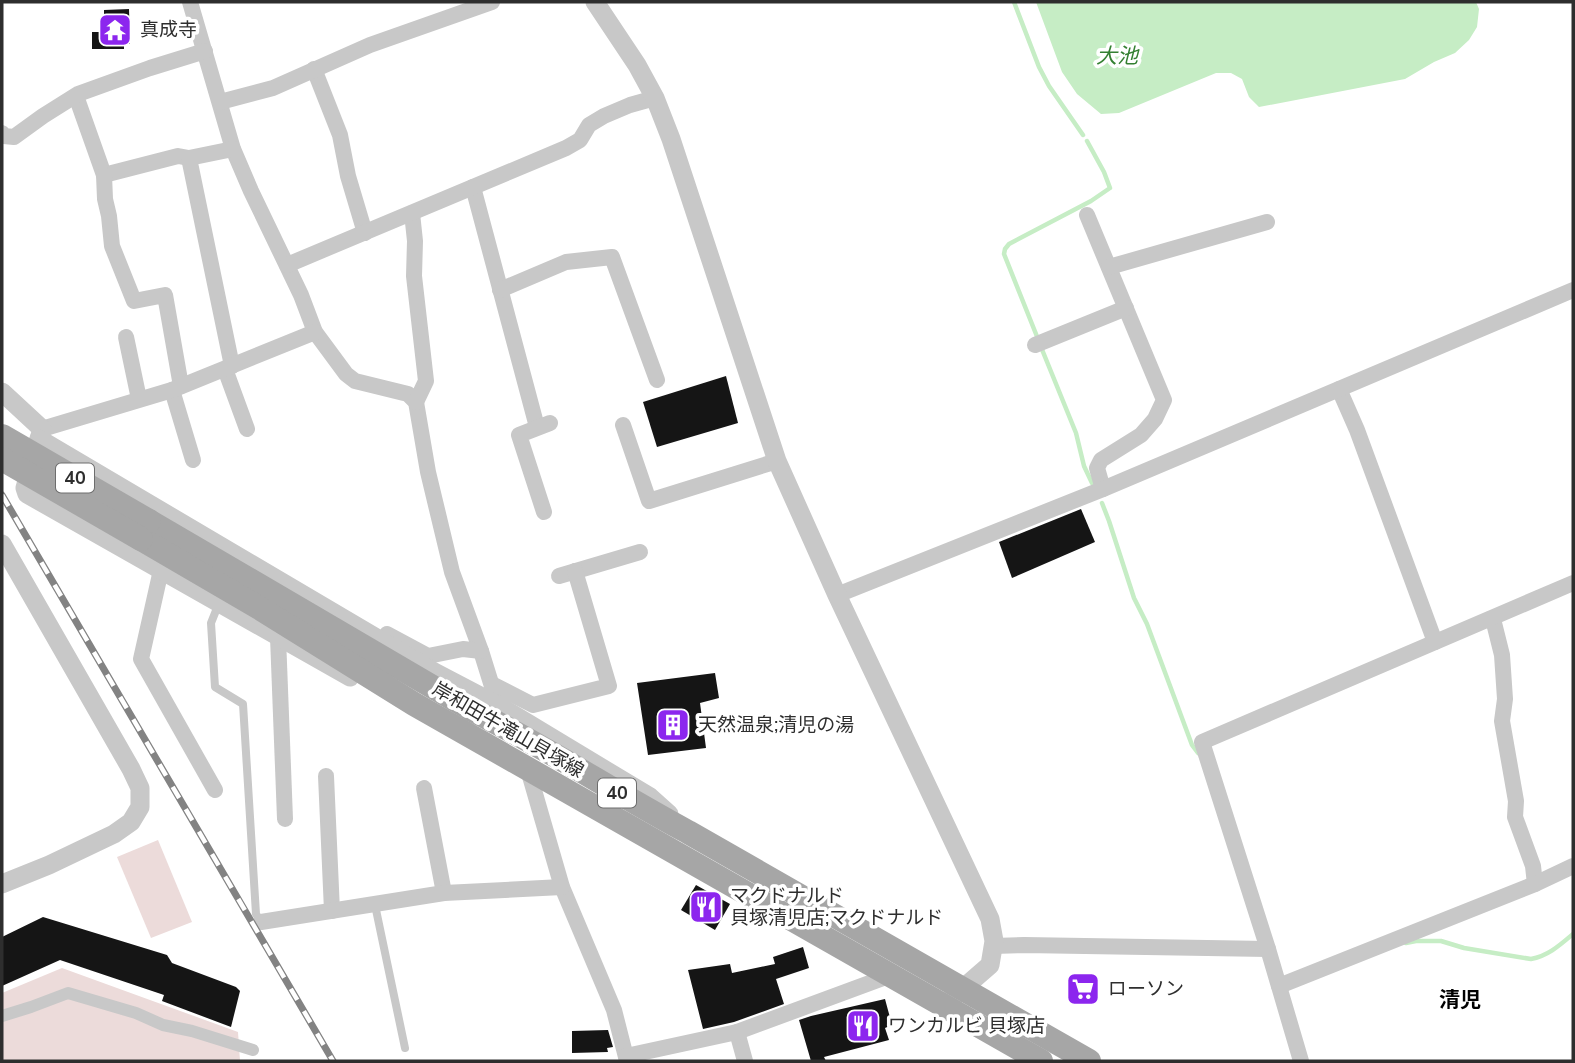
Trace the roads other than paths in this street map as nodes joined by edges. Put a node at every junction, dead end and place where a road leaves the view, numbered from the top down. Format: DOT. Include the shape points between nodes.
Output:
graph roads {
  1 [pos="492,2"];
  2 [pos="595,2"];
  3 [pos="194,3"];
  4 [pos="205,51"];
  5 [pos="314,69"];
  6 [pos="76,96"];
  7 [pos="655,98"];
  8 [pos="220,102"];
  9 [pos="3,136"];
  10 [pos="233,149"];
  11 [pos="189,158"];
  12 [pos="104,175"];
  13 [pos="473,187"];
  14 [pos="412,213"];
  15 [pos="1087,215"];
  16 [pos="1267,222"];
  17 [pos="365,233"];
  18 [pos="286,265"];
  19 [pos="1110,267"];
  20 [pos="500,290"];
  21 [pos="1573,290"];
  22 [pos="1126,308"];
  23 [pos="315,332"];
  24 [pos="126,337"];
  25 [pos="1039,343"];
  26 [pos="229,368"];
  27 [pos="657,380"];
  28 [pos="177,388"];
  29 [pos="1339,389"];
  30 [pos="2,392"];
  31 [pos="139,400"];
  32 [pos="416,402"];
  33 [pos="623,425"];
  34 [pos="247,429"];
  35 [pos="40,434"];
  36 [pos="2,436"];
  37 [pos="2,459"];
  38 [pos="193,460"];
  39 [pos="777,461"];
  40 [pos="1103,489"];
  41 [pos="544,512"];
  42 [pos="145,530"];
  43 [pos="2,544"];
  44 [pos="640,552"];
  45 [pos="161,570"];
  46 [pos="575,571"];
  47 [pos="559,576"];
  48 [pos="1573,583"];
  49 [pos="837,595"];
  50 [pos="219,603"];
  51 [pos="1493,619"];
  52 [pos="348,621"];
  53 [pos="278,637"];
  54 [pos="1435,642"];
  55 [pos="481,651"];
  56 [pos="492,684"];
  57 [pos="502,716"];
  58 [pos="495,750"];
  59 [pos="529,769"];
  60 [pos="326,776"];
  61 [pos="424,788"];
  62 [pos="215,790"];
  63 [pos="285,819"];
  64 [pos="1573,866"];
  65 [pos="2,884"];
  66 [pos="1535,884"];
  67 [pos="562,887"];
  68 [pos="444,893"];
  69 [pos="375,905"];
  70 [pos="332,911"];
  71 [pos="261,922"];
  72 [pos="993,946"];
  73 [pos="1268,949"];
  74 [pos="921,965"];
  75 [pos="891,975"];
  76 [pos="1279,986"];
  77 [pos="963,989"];
  78 [pos="943,1005"];
  79 [pos="2,1016"];
  80 [pos="737,1032"];
  81 [pos="405,1048"];
  82 [pos="253,1050"];
  83 [pos="627,1058"];
  84 [pos="1028,1058"];
  85 [pos="745,1061"];
  86 [pos="1088,1061"];
  87 [pos="1301,1061"];
  1 -- 5 [label="street"];
  2 -- 7 [label="street"];
  3 -- 4 [label="street"];
  4 -- 6 [label="street"];
  4 -- 8 [label="street"];
  5 -- 8 [label="street" via="273,88"];
  5 -- 17 [label="street" via="340,135"];
  6 -- 9 [label="street" via="14,137"];
  6 -- 12 [label="street"];
  7 -- 13 [label="street" via="604,116 566,148"];
  7 -- 39 [label="street"];
  8 -- 10 [label="street"];
  10 -- 11 [label="street"];
  10 -- 18 [label="street"];
  11 -- 12 [label="street" via="178,156"];
  11 -- 26 [label="street"];
  12 -- 28 [label="street" via="112,246 134,301 165,295"];
  13 -- 14 [label="street"];
  13 -- 20 [label="street"];
  14 -- 17 [label="street"];
  14 -- 32 [label="street" via="426,381"];
  15 -- 19 [label="street"];
  16 -- 19 [label="street"];
  17 -- 18 [label="street"];
  18 -- 23 [label="street"];
  19 -- 22 [label="street"];
  20 -- 27 [label="street" via="566,262 612,257"];
  20 -- 41 [label="street" via="544,425 519,435"];
  21 -- 29 [label="street"];
  22 -- 25 [label="street"];
  22 -- 40 [label="street" via="1164,400 1140,435 1101,460 1097,468"];
  23 -- 26 [label="street"];
  23 -- 32 [label="street" via="355,381 408,394"];
  24 -- 31 [label="street"];
  26 -- 28 [label="street"];
  26 -- 34 [label="street"];
  28 -- 31 [label="street"];
  28 -- 38 [label="street"];
  29 -- 40 [label="street"];
  29 -- 54 [label="street"];
  30 -- 35 [label="street"];
  31 -- 35 [label="street"];
  32 -- 55 [label="street" via="452,572"];
  33 -- 39 [label="street" via="649,501"];
  35 -- 45 [label="street" via="27,494"];
  35 -- 52 [label="street"];
  36 -- 42 [label="main road, 岸和田牛滝山貝塚線 / 40, bridge"];
  37 -- 42 [label="main road, 岸和田牛滝山貝塚線 / 40, bridge"];
  39 -- 49 [label="street"];
  40 -- 49 [label="street"];
  42 -- 57 [label="main road, 岸和田牛滝山貝塚線 / 40" via="472,710"];
  42 -- 58 [label="main road, 岸和田牛滝山貝塚線 / 40" via="261,609"];
  43 -- 65 [label="street" via="140,788 140,807 131,822 114,834"];
  44 -- 46 [label="street"];
  45 -- 50 [label="street"];
  45 -- 62 [label="street" via="141,659"];
  46 -- 47 [label="street"];
  46 -- 56 [label="street" via="609,686 533,705"];
  48 -- 51 [label="street"];
  49 -- 72 [label="street" via="990,919"];
  50 -- 53 [label="street"];
  50 -- 71 [label="lane" via="211,623 215,687 243,704 256,914"];
  51 -- 54 [label="street"];
  51 -- 66 [label="street" via="1502,655 1502,721 1515,817"];
  52 -- 55 [label="street" via="383,632 428,656 463,649"];
  52 -- 57 [label="street"];
  53 -- 58 [label="street"];
  53 -- 63 [label="street"];
  54 -- 73 [label="street" via="1202,742"];
  55 -- 56 [label="street"];
  56 -- 57 [label="street"];
  57 -- 59 [label="street"];
  57 -- 74 [label="main road, 岸和田牛滝山貝塚線 / 40" via="644,809"];
  58 -- 59 [label="main road, 岸和田牛滝山貝塚線 / 40"];
  59 -- 67 [label="street"];
  59 -- 75 [label="main road, 岸和田牛滝山貝塚線 / 40"];
  60 -- 70 [label="street"];
  61 -- 68 [label="street"];
  64 -- 66 [label="street"];
  66 -- 76 [label="street"];
  67 -- 68 [label="street"];
  67 -- 83 [label="street" via="614,1010"];
  68 -- 69 [label="street"];
  69 -- 70 [label="street"];
  69 -- 81 [label="lane"];
  70 -- 71 [label="street"];
  72 -- 73 [label="street"];
  72 -- 77 [label="street" via="990,965"];
  73 -- 76 [label="street"];
  74 -- 75 [label="street"];
  74 -- 77 [label="main road, 岸和田牛滝山貝塚線 / 40"];
  75 -- 78 [label="main road, 岸和田牛滝山貝塚線 / 40"];
  75 -- 80 [label="street"];
  76 -- 87 [label="street"];
  77 -- 78 [label="street"];
  77 -- 86 [label="main road, 岸和田牛滝山貝塚線 / 40"];
  78 -- 84 [label="main road, 岸和田牛滝山貝塚線 / 40"];
  79 -- 82 [label="street" via="68,992"];
  80 -- 83 [label="street"];
  80 -- 85 [label="street"];
}
